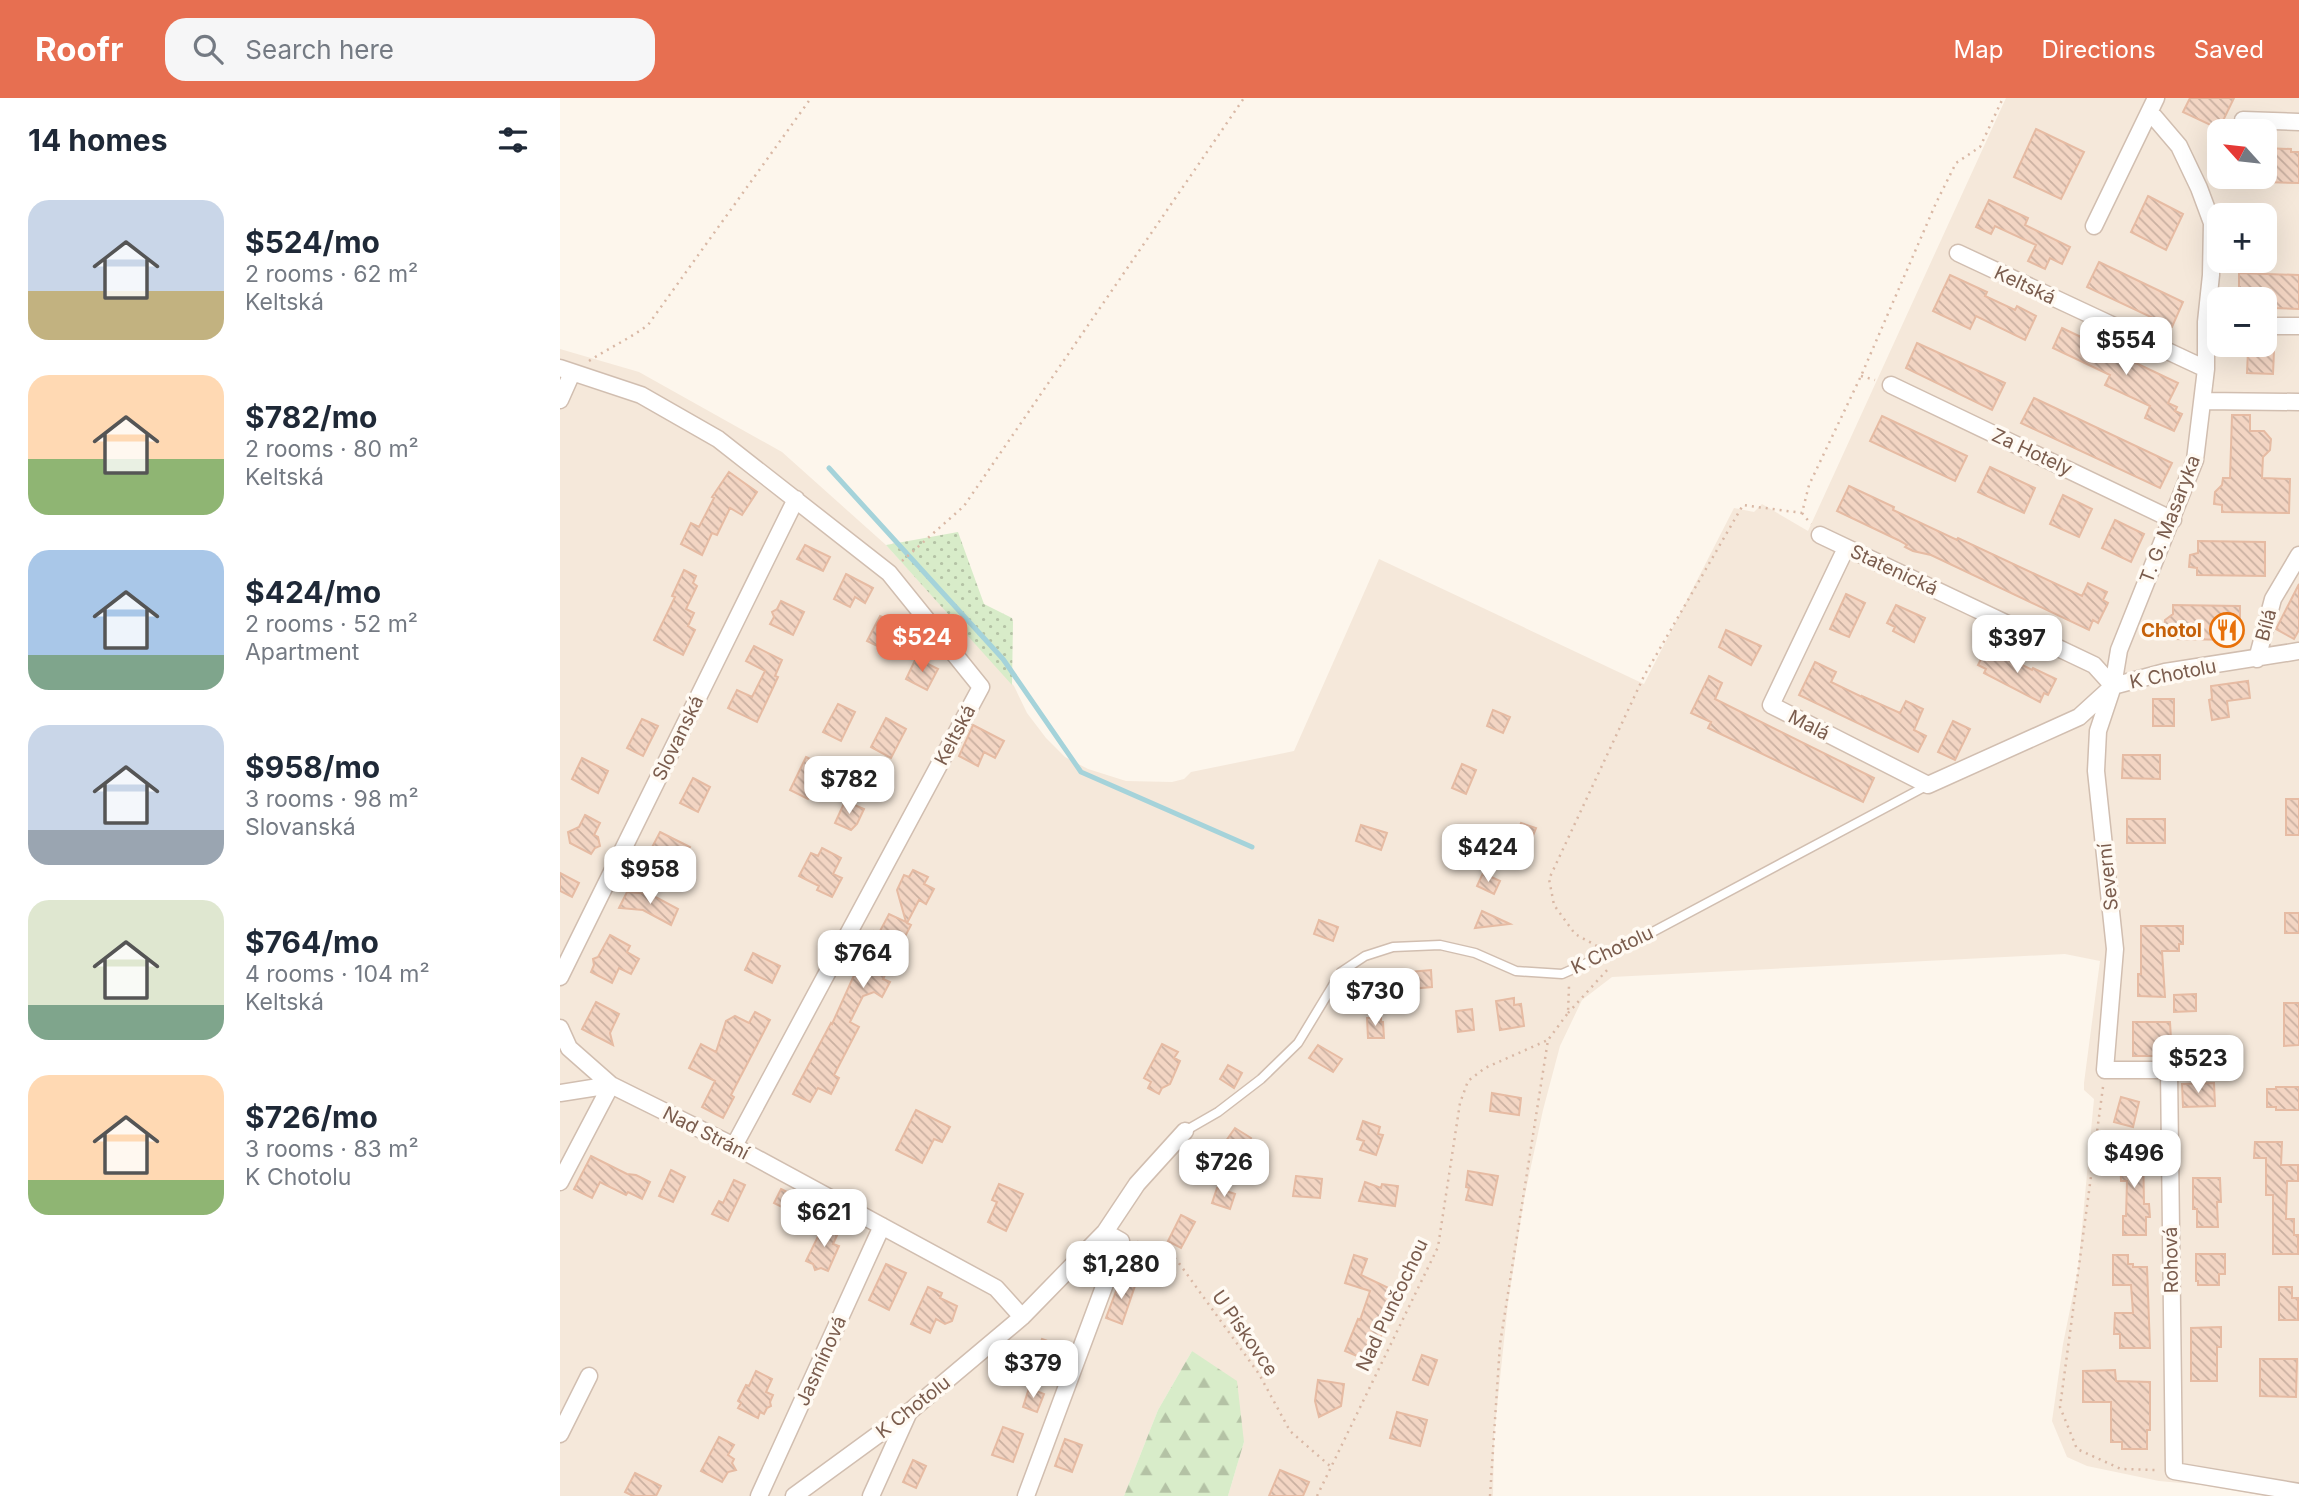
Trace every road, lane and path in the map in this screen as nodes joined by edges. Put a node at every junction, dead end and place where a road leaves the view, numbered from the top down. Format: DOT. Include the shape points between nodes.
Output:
graph roads {
  1 [pos="811,98"];
  2 [pos="1244,98"];
  3 [pos="2003,98"];
  4 [pos="2153,105"];
  5 [pos="2277,121"];
  6 [pos="2299,122"];
  7 [pos="2094,226"];
  8 [pos="1958,253"];
  9 [pos="2277,326"];
  10 [pos="2299,326"];
  11 [pos="2206,369"];
  12 [pos="566,370"];
  13 [pos="1891,385"];
  14 [pos="560,400"];
  15 [pos="2203,401"];
  16 [pos="2299,402"];
  17 [pos="796,499"];
  18 [pos="2173,520"];
  19 [pos="1820,536"];
  20 [pos="1846,548"];
  21 [pos="2299,555"];
  22 [pos="889,573"];
  23 [pos="2299,651"];
  24 [pos="2257,659"];
  25 [pos="2113,686"];
  26 [pos="1928,785"];
  27 [pos="1609,953"];
  28 [pos="1614,963"];
  29 [pos="1562,974"];
  30 [pos="560,976"];
  31 [pos="1568,1013"];
  32 [pos="560,1028"];
  33 [pos="1548,1040"];
  34 [pos="2105,1070"];
  35 [pos="611,1085"];
  36 [pos="560,1093"];
  37 [pos="1185,1131"];
  38 [pos="734,1146"];
  39 [pos="560,1182"];
  40 [pos="882,1226"];
  41 [pos="1105,1232"];
  42 [pos="1121,1241"];
  43 [pos="1022,1317"];
  44 [pos="589,1376"];
  45 [pos="909,1412"];
  46 [pos="560,1434"];
  47 [pos="1330,1466"];
  48 [pos="2174,1471"];
  49 [pos="2299,1492"];
  50 [pos="759,1496"];
  51 [pos="794,1496"];
  52 [pos="871,1496"];
  53 [pos="1027,1496"];
  54 [pos="1317,1496"];
  55 [pos="1490,1496"];
  1 -- 12 [label="path" via="649,326"];
  2 -- 22 [label="path" via="964,506"];
  3 -- 27 [label="path" via="1980,147 1956,163 1941,193 1809,485 1802,513 1743,505 1644,676 1607,752 1549,879 1554,905 1576,934"];
  4 -- 7 [label="street, T. G. Masaryka"];
  4 -- 11 [label="street, T. G. Masaryka" via="2179,145 2212,223"];
  5 -- 6 [label="street"];
  8 -- 11 [label="street, Keltská"];
  9 -- 10 [label="street"];
  11 -- 15 [label="street, T. G. Masaryka"];
  12 -- 14 [label="street"];
  12 -- 17 [label="street, Keltská" via="641,396 718,439"];
  13 -- 18 [label="street, Za Hotely"];
  15 -- 16 [label="street"];
  15 -- 18 [label="street, T. G. Masaryka" via="2195,460"];
  17 -- 22 [label="street, Keltská"];
  17 -- 30 [label="street, Slovanská"];
  18 -- 25 [label="street, T. G. Masaryka" via="2119,650"];
  19 -- 20 [label="street, Statenická"];
  20 -- 25 [label="street, Statenická" via="2094,664"];
  20 -- 26 [label="street, Malá" via="1771,705"];
  21 -- 24 [label="street, Bílá" via="2273,599"];
  22 -- 38 [label="street, Keltská" via="981,687"];
  23 -- 24 [label="street, K Chotolu"];
  24 -- 25 [label="street, K Chotolu" via="2165,672"];
  25 -- 26 [label="street, K Chotolu" via="2079,717"];
  25 -- 34 [label="street, Severní" via="2098,731 2096,771 2115,949"];
  26 -- 27 [label="lane, K Chotolu"];
  27 -- 29 [label="lane, K Chotolu"];
  28 -- 31 [label="path"];
  29 -- 31 [label="path" via="1569,986"];
  29 -- 37 [label="lane, K Chotolu" via="1516,971 1475,953 1440,945 1392,947 1365,956 1341,972 1298,1042 1261,1079"];
  31 -- 33 [label="path"];
  32 -- 35 [label="street" via="569,1048"];
  33 -- 47 [label="path, Nad Punčochou" via="1485,1068 1468,1081 1460,1103 1438,1247"];
  33 -- 55 [label="path" via="1500,1344"];
  34 -- 48 [label="street, Rohová" via="2169,1070"];
  34 -- 48 [label="path" via="2060,1407 2077,1449 2120,1469"];
  35 -- 36 [label="street"];
  35 -- 38 [label="street, Nad Strání"];
  35 -- 39 [label="street"];
  37 -- 41 [label="street, K Chotolu" via="1137,1184"];
  38 -- 40 [label="street, Nad Strání"];
  40 -- 43 [label="street, Nad Strání" via="996,1288"];
  40 -- 50 [label="street, Jasmínová"];
  41 -- 42 [label="street"];
  41 -- 43 [label="street, K Chotolu"];
  42 -- 47 [label="path, U Pískovce" via="1152,1243 1176,1259 1259,1374 1290,1431"];
  42 -- 53 [label="street"];
  43 -- 45 [label="street, K Chotolu"];
  44 -- 46 [label="street"];
  45 -- 51 [label="street, K Chotolu"];
  45 -- 52 [label="street"];
  47 -- 54 [label="path, Nad Punčochou"];
  48 -- 49 [label="street"];
}
